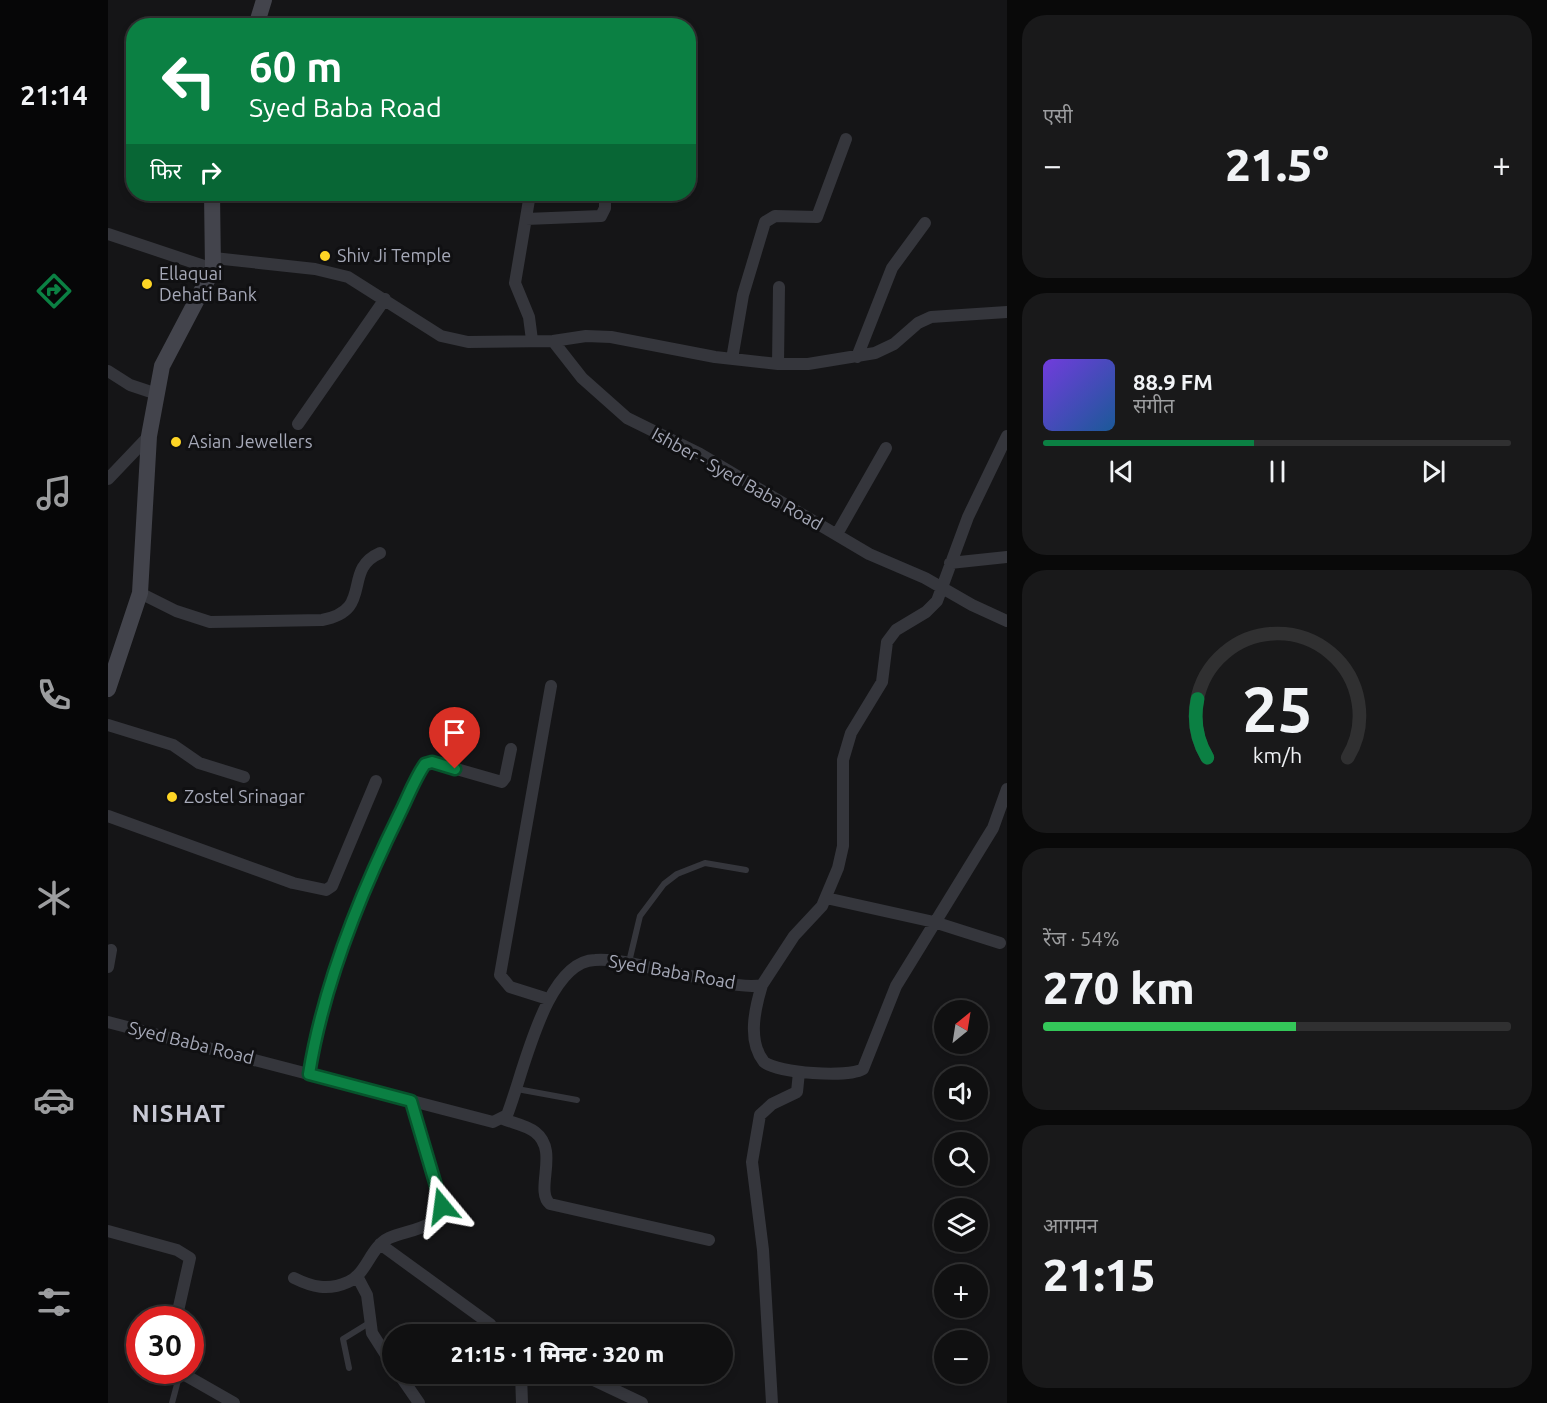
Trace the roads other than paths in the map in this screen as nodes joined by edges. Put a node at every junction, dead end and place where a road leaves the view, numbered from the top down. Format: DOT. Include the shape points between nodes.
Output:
graph roads {
  1 [pos="264,0"];
  2 [pos="258,18"];
  3 [pos="846,139"];
  4 [pos="212,201"];
  5 [pos="529,201"];
  6 [pos="605,201"];
  7 [pos="526,219"];
  8 [pos="925,223"];
  9 [pos="108,234"];
  10 [pos="213,263"];
  11 [pos="779,287"];
  12 [pos="385,299"];
  13 [pos="1007,312"];
  14 [pos="531,340"];
  15 [pos="553,341"];
  16 [pos="857,357"];
  17 [pos="732,359"];
  18 [pos="778,364"];
  19 [pos="108,371"];
  20 [pos="157,394"];
  21 [pos="298,424"];
  22 [pos="149,436"];
  23 [pos="1007,436"];
  24 [pos="886,448"];
  25 [pos="108,478"];
  26 [pos="837,534"];
  27 [pos="380,553"];
  28 [pos="1007,557"];
  29 [pos="950,563"];
  30 [pos="942,589"];
  31 [pos="140,593"];
  32 [pos="1007,621"];
  33 [pos="552,686"];
  34 [pos="108,689"];
  35 [pos="108,725"];
  36 [pos="511,749"];
  37 [pos="244,777"];
  38 [pos="376,781"];
  39 [pos="1007,789"];
  40 [pos="108,816"];
  41 [pos="746,870"];
  42 [pos="826,898"];
  43 [pos="934,922"];
  44 [pos="1000,943"];
  45 [pos="111,950"];
  46 [pos="629,963"];
  47 [pos="108,967"];
  48 [pos="762,985"];
  49 [pos="548,999"];
  50 [pos="108,1022"];
  51 [pos="799,1072"];
  52 [pos="309,1074"];
  53 [pos="517,1089"];
  54 [pos="577,1100"];
  55 [pos="411,1101"];
  56 [pos="503,1119"];
  57 [pos="108,1231"];
  58 [pos="709,1240"];
  59 [pos="380,1244"];
  60 [pos="357,1276"];
  61 [pos="294,1278"];
  62 [pos="179,1306"];
  63 [pos="369,1323"];
  64 [pos="490,1324"];
  65 [pos="382,1350"];
  66 [pos="349,1368"];
  67 [pos="176,1384"];
  68 [pos="200,1384"];
  69 [pos="406,1384"];
  70 [pos="521,1384"];
  71 [pos="602,1384"];
  72 [pos="172,1403"];
  73 [pos="234,1403"];
  74 [pos="419,1403"];
  75 [pos="522,1403"];
  76 [pos="642,1403"];
  77 [pos="772,1403"];
  1 -- 2 [label="main road"];
  3 -- 17 [label="street" via="817,218 775,216 765,222 743,295"];
  4 -- 10 [label="main road"];
  5 -- 7 [label="street"];
  6 -- 7 [label="street" via="601,216"];
  7 -- 14 [label="street" via="515,283 529,317"];
  8 -- 16 [label="street" via="892,268"];
  9 -- 10 [label="street"];
  10 -- 12 [label="street" via="336,273"];
  10 -- 20 [label="main road" via="162,366"];
  11 -- 18 [label="street"];
  12 -- 14 [label="street" via="449,340"];
  12 -- 21 [label="street"];
  13 -- 16 [label="street" via="931,317 885,350"];
  14 -- 15 [label="street"];
  15 -- 17 [label="street" via="611,337"];
  15 -- 26 [label="street, Ishber - Syed Baba Road" via="582,378 627,418 700,454"];
  16 -- 18 [label="street"];
  17 -- 18 [label="street"];
  19 -- 20 [label="street"];
  20 -- 22 [label="main road"];
  22 -- 25 [label="street"];
  22 -- 31 [label="main road"];
  23 -- 29 [label="street, Syed Baba Road"];
  24 -- 26 [label="street"];
  26 -- 30 [label="street, Ishber - Syed Baba Road"];
  27 -- 31 [label="street" via="365,562 348,610 322,620 210,622"];
  28 -- 29 [label="street"];
  29 -- 30 [label="street, Syed Baba Road"];
  30 -- 32 [label="street, Ishber - Syed Baba Road"];
  30 -- 42 [label="street, Syed Baba Road" via="932,608 890,636 882,682 847,743 842,777 842,856"];
  31 -- 34 [label="main road"];
  33 -- 49 [label="street" via="500,975 510,987"];
  35 -- 37 [label="street" via="174,745 199,764"];
  36 -- 52 [label="street" via="502,782 432,762 423,766 387,839 347,939 314,1044"];
  38 -- 40 [label="street" via="332,886 326,890 293,883"];
  39 -- 43 [label="street" via="993,828"];
  41 -- 46 [label="lane" via="705,863 676,874 640,916"];
  42 -- 43 [label="street"];
  42 -- 48 [label="street, Syed Baba Road" via="794,936"];
  43 -- 44 [label="street"];
  43 -- 51 [label="street" via="890,998 863,1069 854,1073"];
  45 -- 47 [label="street"];
  46 -- 48 [label="street, Syed Baba Road" via="663,973"];
  46 -- 49 [label="street, Syed Baba Road" via="592,960 579,964 567,971"];
  48 -- 51 [label="street" via="754,1021 759,1056 768,1065"];
  49 -- 53 [label="street, Syed Baba Road"];
  50 -- 52 [label="street, Syed Baba Road"];
  51 -- 77 [label="street" via="797,1092 772,1104 760,1115 752,1162 763,1250"];
  52 -- 55 [label="street, Syed Baba Road"];
  53 -- 54 [label="lane"];
  53 -- 56 [label="street, Syed Baba Road"];
  55 -- 56 [label="street, Syed Baba Road" via="487,1122"];
  55 -- 59 [label="street" via="441,1212 432,1223"];
  56 -- 58 [label="street" via="531,1129 543,1140 547,1160 545,1197 550,1204"];
  57 -- 62 [label="street" via="177,1250 190,1258"];
  59 -- 60 [label="street"];
  59 -- 64 [label="street"];
  60 -- 61 [label="street" via="344,1284 323,1288"];
  60 -- 63 [label="street" via="367,1295"];
  63 -- 65 [label="street"];
  63 -- 66 [label="lane" via="343,1339"];
  67 -- 72 [label="lane"];
  68 -- 73 [label="street"];
  69 -- 74 [label="street"];
  70 -- 75 [label="street"];
  71 -- 76 [label="street"];
}
